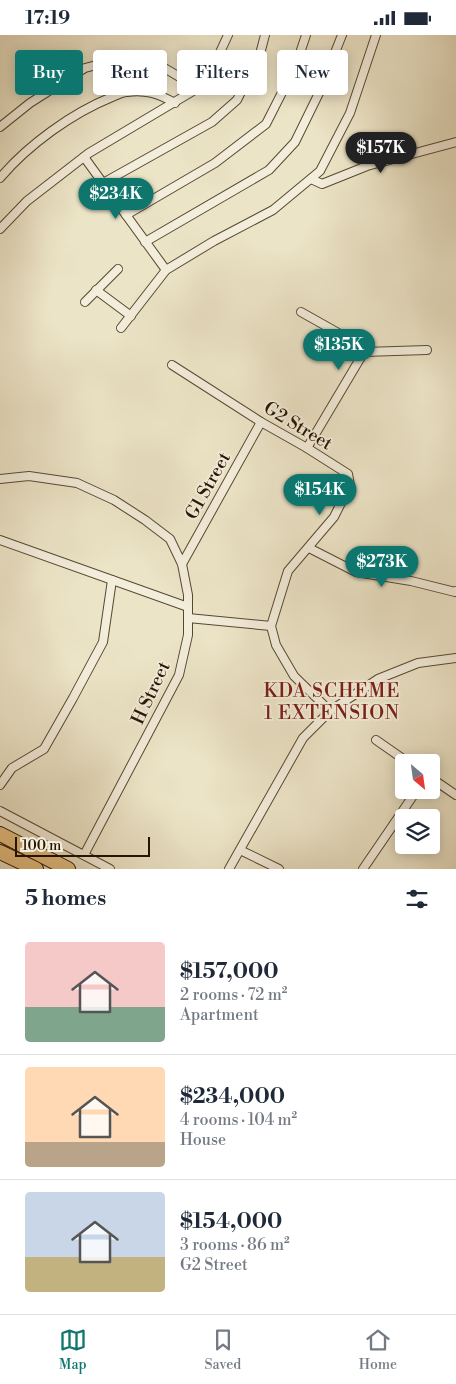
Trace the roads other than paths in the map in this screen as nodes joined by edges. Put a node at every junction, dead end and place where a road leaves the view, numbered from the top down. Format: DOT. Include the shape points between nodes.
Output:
graph roads {
  1 [pos="228,35"];
  2 [pos="265,35"];
  3 [pos="306,35"];
  4 [pos="342,35"];
  5 [pos="376,35"];
  6 [pos="221,50"];
  7 [pos="177,76"];
  8 [pos="187,95"];
  9 [pos="175,103"];
  10 [pos="0,127"];
  11 [pos="456,142"];
  12 [pos="84,157"];
  13 [pos="0,178"];
  14 [pos="311,179"];
  15 [pos="103,183"];
  16 [pos="126,215"];
  17 [pos="0,229"];
  18 [pos="145,242"];
  19 [pos="118,269"];
  20 [pos="166,270"];
  21 [pos="96,291"];
  22 [pos="85,302"];
  23 [pos="301,311"];
  24 [pos="131,316"];
  25 [pos="121,328"];
  26 [pos="427,350"];
  27 [pos="364,352"];
  28 [pos="172,365"];
  29 [pos="261,422"];
  30 [pos="308,448"];
  31 [pos="0,479"];
  32 [pos="0,540"];
  33 [pos="309,548"];
  34 [pos="182,564"];
  35 [pos="112,580"];
  36 [pos="456,591"];
  37 [pos="188,607"];
  38 [pos="188,618"];
  39 [pos="271,625"];
  40 [pos="456,658"];
  41 [pos="330,711"];
  42 [pos="376,739"];
  43 [pos="397,754"];
  44 [pos="440,784"];
  45 [pos="0,785"];
  46 [pos="456,795"];
  47 [pos="411,799"];
  48 [pos="0,811"];
  49 [pos="0,834"];
  50 [pos="240,850"];
  51 [pos="0,852"];
  52 [pos="84,855"];
  53 [pos="36,869"];
  54 [pos="68,869"];
  55 [pos="110,869"];
  56 [pos="229,869"];
  57 [pos="279,869"];
  58 [pos="363,869"];
  1 -- 6 [label="street"];
  2 -- 15 [label="street" via="260,54 237,100 212,122"];
  3 -- 16 [label="street" via="296,65 266,124 215,163"];
  4 -- 18 [label="street" via="295,141 269,170"];
  5 -- 14 [label="street" via="350,113 320,171"];
  7 -- 10 [label="street" via="161,66 127,57 84,68"];
  8 -- 9 [label="street"];
  9 -- 12 [label="street"];
  9 -- 13 [label="street" via="155,92 126,91 93,105 56,129 13,163"];
  11 -- 14 [label="street" via="367,166 322,184"];
  12 -- 15 [label="street"];
  12 -- 17 [label="street" via="27,201"];
  14 -- 20 [label="street" via="274,210"];
  15 -- 16 [label="street"];
  16 -- 18 [label="street"];
  18 -- 20 [label="street"];
  19 -- 21 [label="street"];
  20 -- 24 [label="street"];
  21 -- 22 [label="street"];
  21 -- 24 [label="street"];
  23 -- 27 [label="street" via="349,339"];
  24 -- 25 [label="street"];
  26 -- 27 [label="street"];
  27 -- 30 [label="street"];
  28 -- 29 [label="street, G2 Street"];
  29 -- 30 [label="street, G2 Street"];
  29 -- 34 [label="street, G1 Street"];
  30 -- 33 [label="street, G2 Street" via="348,474 350,485 334,517"];
  31 -- 34 [label="street, H Street" via="29,476 77,483 114,500 170,539"];
  32 -- 35 [label="street"];
  33 -- 36 [label="street" via="356,572"];
  33 -- 39 [label="street, G2 Street" via="288,571"];
  34 -- 37 [label="street, H Street"];
  35 -- 37 [label="street"];
  35 -- 45 [label="street" via="102,642 73,698 44,749 12,768"];
  37 -- 38 [label="street, H Street"];
  38 -- 39 [label="street"];
  38 -- 52 [label="street, H Street" via="188,635 179,675"];
  39 -- 41 [label="street" via="276,645 294,676"];
  40 -- 41 [label="street" via="418,663 378,679"];
  41 -- 50 [label="street" via="303,738"];
  42 -- 43 [label="street"];
  44 -- 46 [label="street"];
  47 -- 58 [label="street"];
  48 -- 52 [label="street"];
  49 -- 54 [label="highway"];
  50 -- 56 [label="street"];
  50 -- 57 [label="street"];
  51 -- 53 [label="highway"];
  52 -- 55 [label="street"];
}
